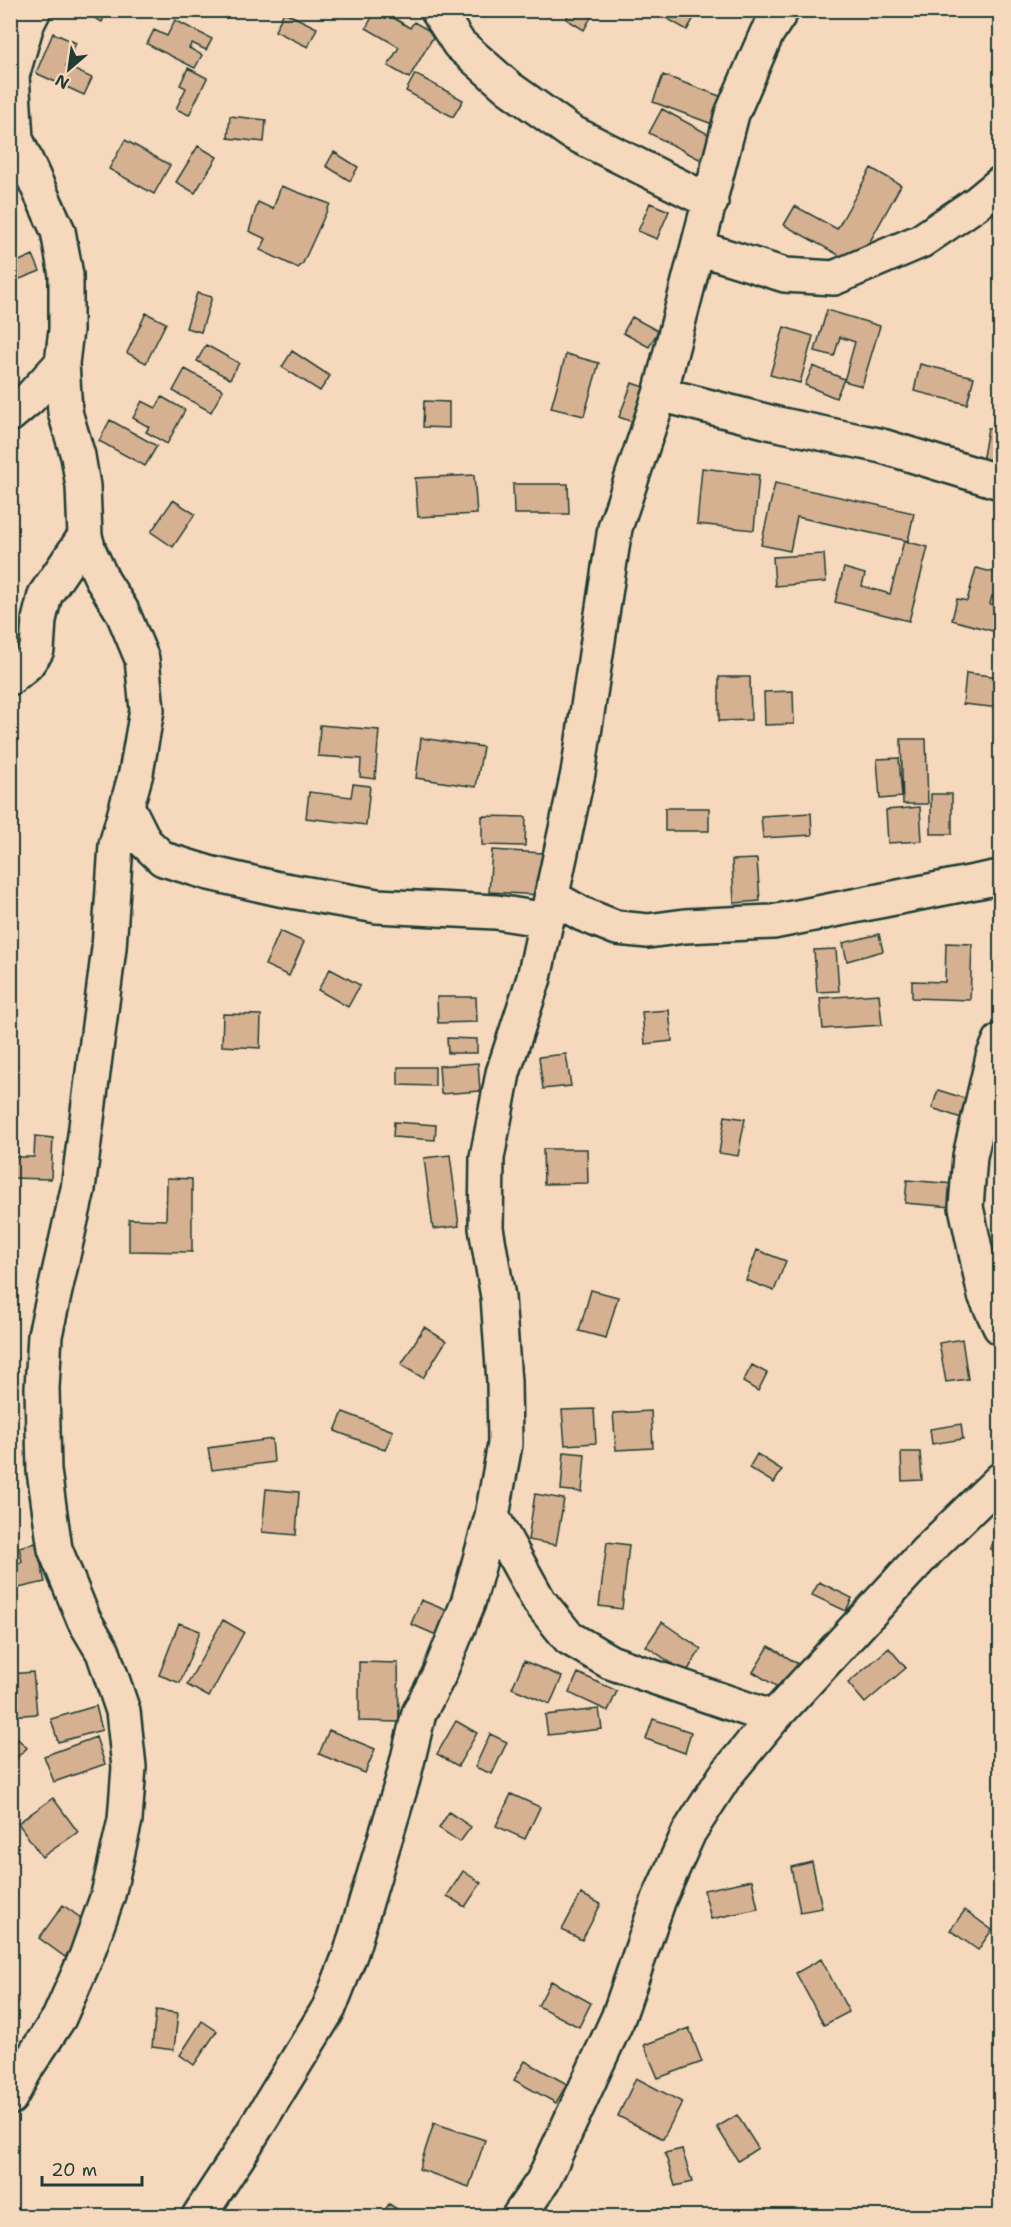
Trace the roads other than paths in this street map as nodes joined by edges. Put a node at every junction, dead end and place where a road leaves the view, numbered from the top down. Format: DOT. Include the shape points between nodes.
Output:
graph roads {
  1 [pos="34,10"];
  2 [pos="437,10"];
  3 [pos="782,10"];
  4 [pos="11,75"];
  5 [pos="1000,184"];
  6 [pos="711,202"];
  7 [pos="699,249"];
  8 [pos="62,363"];
  9 [pos="660,394"];
  10 [pos="10,415"];
  11 [pos="1000,482"];
  12 [pos="86,536"];
  13 [pos="10,678"];
  14 [pos="127,806"];
  15 [pos="1000,878"];
  16 [pos="549,908"];
  17 [pos="1000,1041"];
  18 [pos="1000,1327"];
  19 [pos="1000,1480"];
  20 [pos="492,1516"];
  21 [pos="773,1718"];
  22 [pos="19,2058"];
  23 [pos="10,2098"];
  24 [pos="198,2217"];
  25 [pos="519,2217"];
  1 -- 4 [label="street"];
  2 -- 6 [label="street" via="459,44 509,88 571,132"];
  3 -- 6 [label="street" via="767,33 732,114"];
  4 -- 8 [label="street" via="16,139 58,231 66,275"];
  5 -- 7 [label="street" via="921,241 834,278 785,275"];
  6 -- 7 [label="street"];
  7 -- 9 [label="street"];
  8 -- 10 [label="street"];
  8 -- 12 [label="street" via="65,412 83,486"];
  9 -- 11 [label="street" via="882,446"];
  9 -- 16 [label="street" via="615,528 578,773"];
  12 -- 13 [label="street" via="45,595 37,650"];
  12 -- 14 [label="street" via="89,551 122,611 142,659 147,710"];
  14 -- 16 [label="street" via="145,842 164,859 208,873 377,906 496,912"];
  14 -- 22 [label="street" via="116,846 108,948 78,1189 45,1335 42,1388 44,1471 55,1549 84,1620 103,1653 123,1711 129,1767 125,1820 108,1895 86,1958 59,2018"];
  15 -- 16 [label="street" via="773,922 648,931 617,928 582,914"];
  16 -- 20 [label="street" via="534,978 503,1073 487,1158 486,1228 498,1297 505,1444"];
  17 -- 18 [label="street" via="970,1156 966,1207 985,1295"];
  19 -- 21 [label="street" via="927,1551"];
  20 -- 21 [label="street" via="539,1601 569,1638 610,1662"];
  20 -- 24 [label="street" via="468,1604 419,1713 351,1952 329,2008"];
  21 -- 25 [label="street" via="725,1776 688,1832 659,1899 618,2018 543,2181"];
  22 -- 23 [label="street"];
}
